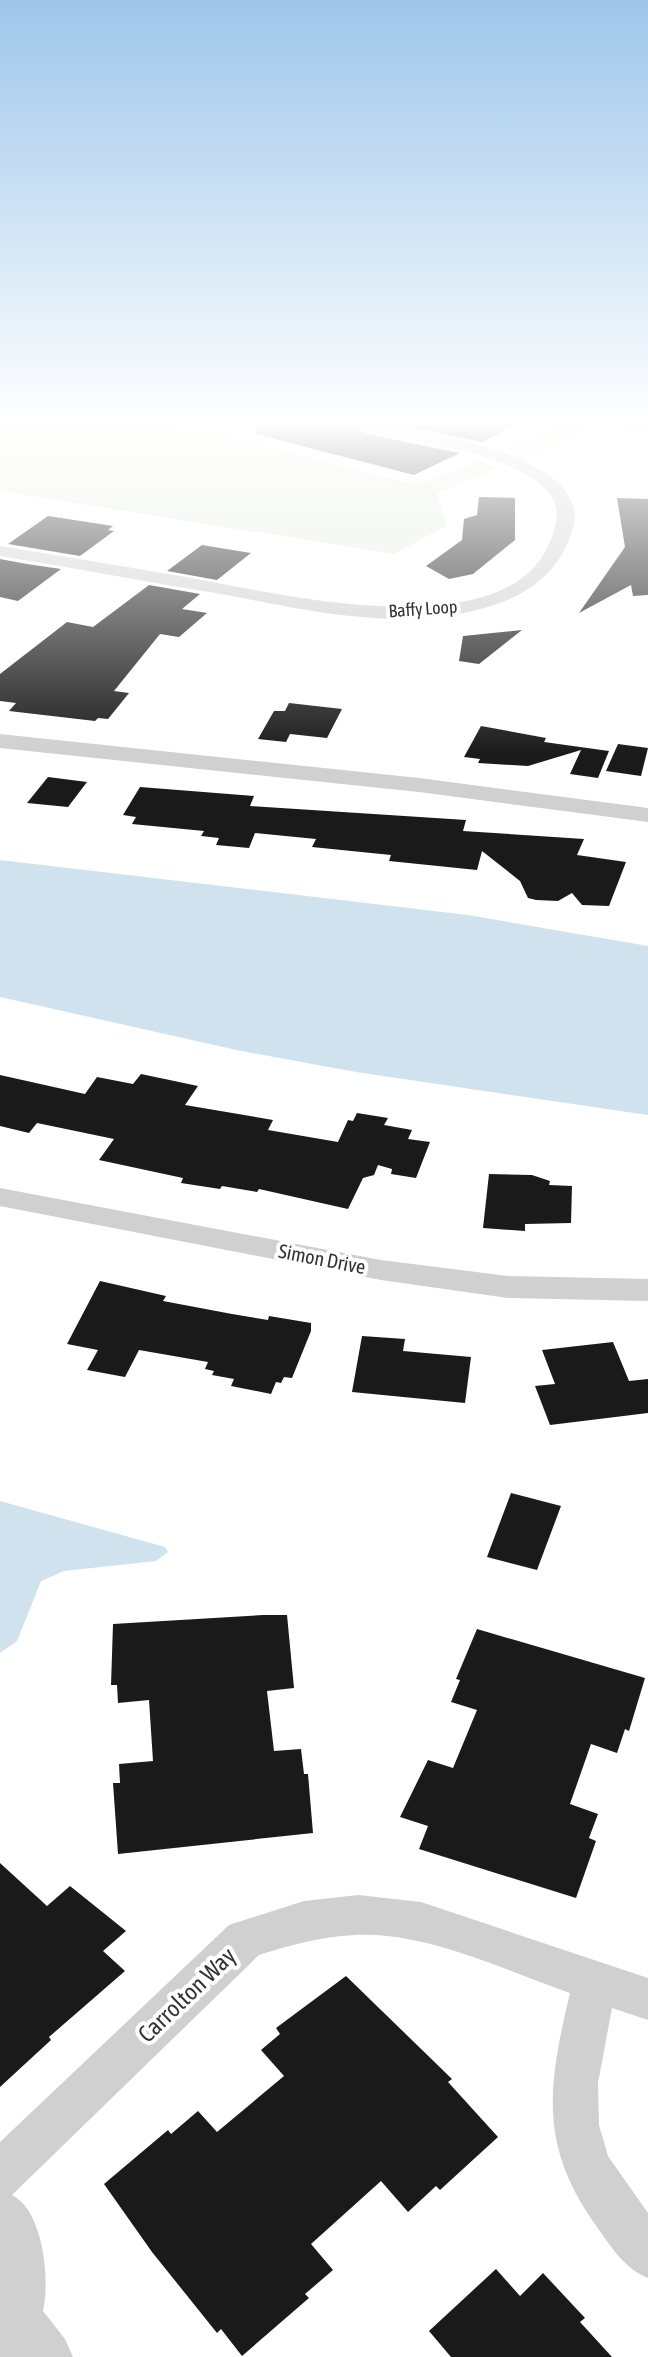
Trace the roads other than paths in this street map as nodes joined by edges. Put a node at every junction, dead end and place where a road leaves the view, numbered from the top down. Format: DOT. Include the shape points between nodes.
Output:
graph roads {
  1 [pos="562,534"];
  2 [pos="0,551"];
  3 [pos="0,741"];
  4 [pos="648,815"];
  5 [pos="0,1197"];
  6 [pos="648,1290"];
  7 [pos="595,1981"];
  8 [pos="648,1999"];
  9 [pos="0,2176"];
  10 [pos="0,2215"];
  11 [pos="648,2253"];
  12 [pos="21,2344"];
  1 -- 2 [label="street, Baffy Loop" via="550,560 525,584 493,599 448,609 380,613"];
  3 -- 4 [label="street"];
  5 -- 6 [label="street, Simon Drive" via="381,1270 508,1287"];
  7 -- 8 [label="street, Carrolton Way"];
  7 -- 9 [label="street, Carrolton Way" via="421,1922 358,1915 304,1921 245,1939"];
  7 -- 11 [label="street" via="574,2077 579,2145 610,2204"];
  10 -- 12 [label="street" via="18,2248"];
}
